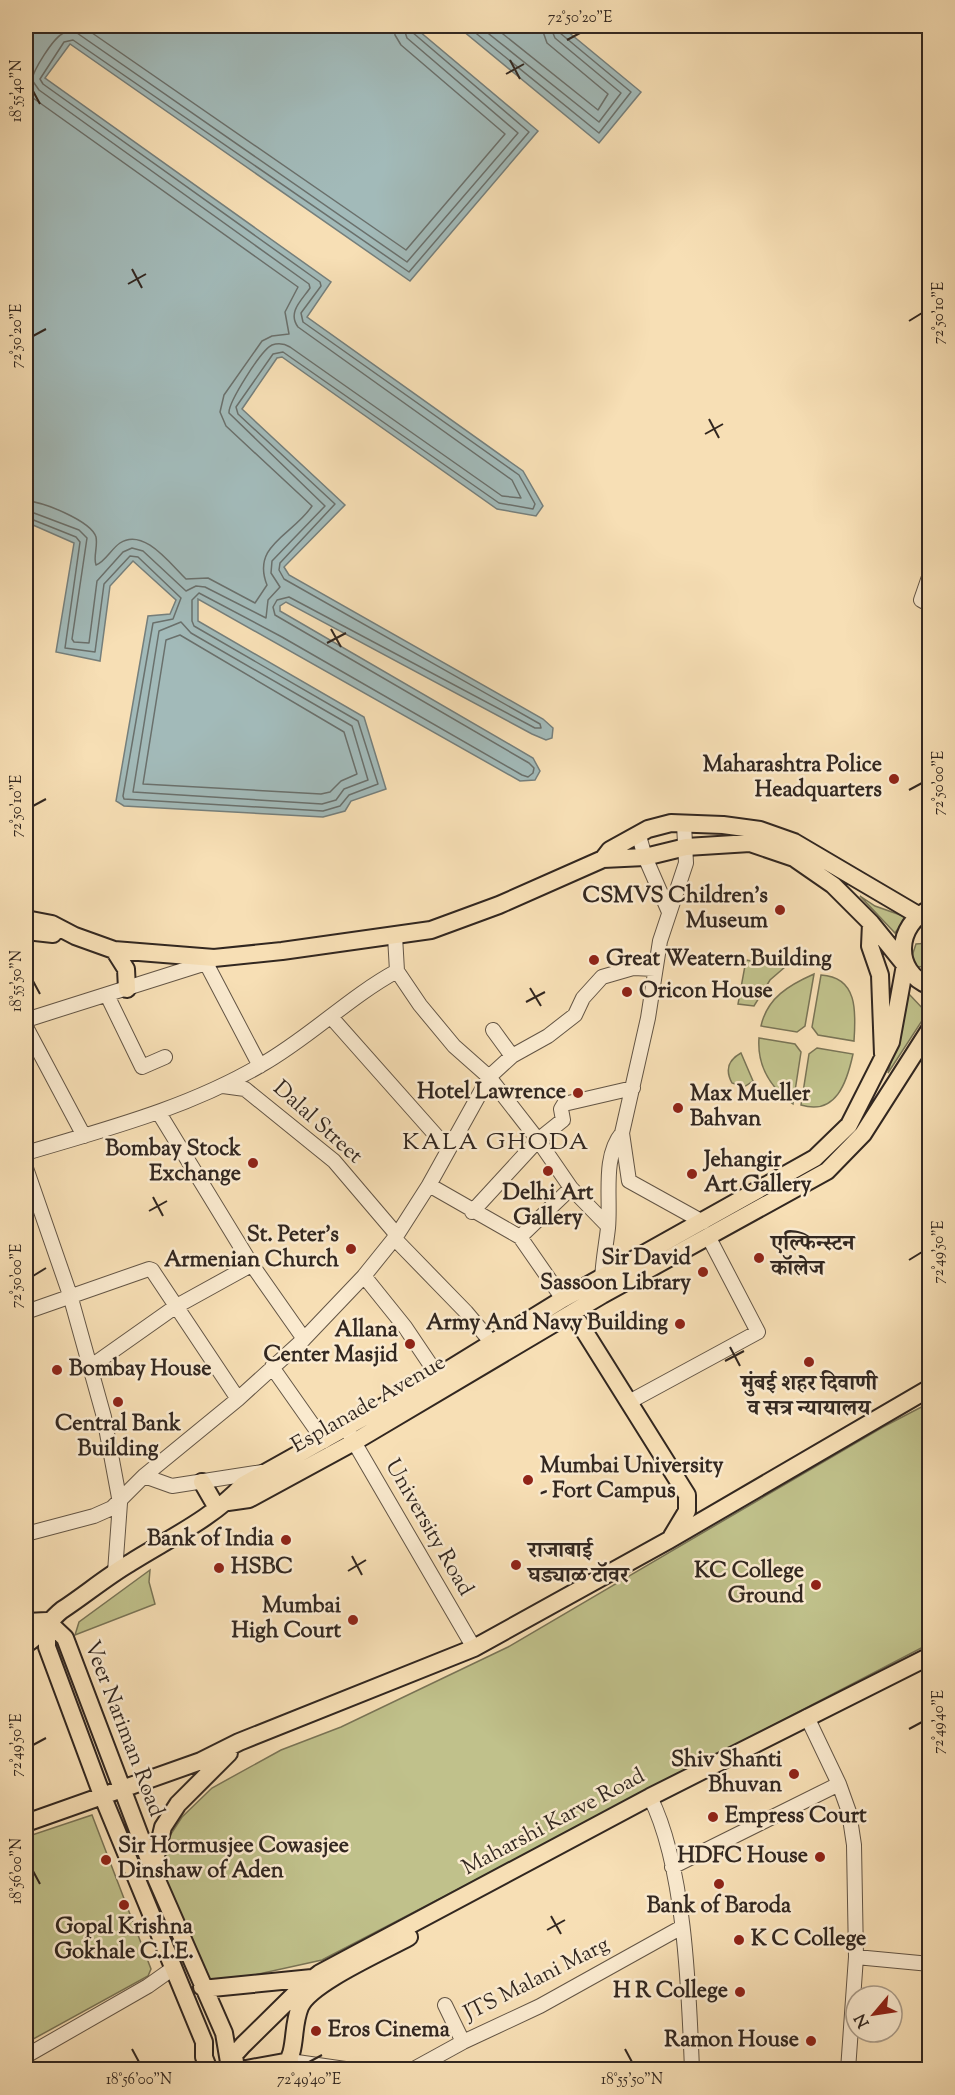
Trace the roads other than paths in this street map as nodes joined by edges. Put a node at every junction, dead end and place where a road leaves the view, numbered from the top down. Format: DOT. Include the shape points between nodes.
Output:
graph roads {
  1 [pos="930,574"];
  2 [pos="930,605"];
  3 [pos="684,824"];
  4 [pos="639,836"];
  5 [pos="686,847"];
  6 [pos="645,857"];
  7 [pos="603,859"];
  8 [pos="843,871"];
  9 [pos="832,885"];
  10 [pos="927,909"];
  11 [pos="669,912"];
  12 [pos="26,919"];
  13 [pos="870,923"];
  14 [pos="26,931"];
  15 [pos="75,936"];
  16 [pos="395,936"];
  17 [pos="114,950"];
  18 [pos="210,961"];
  19 [pos="906,965"];
  20 [pos="655,969"];
  21 [pos="397,971"];
  22 [pos="930,986"];
  23 [pos="127,988"];
  24 [pos="107,995"];
  25 [pos="331,1017"];
  26 [pos="26,1020"];
  27 [pos="26,1027"];
  28 [pos="930,1029"];
  29 [pos="493,1030"];
  30 [pos="512,1056"];
  31 [pos="165,1057"];
  32 [pos="930,1057"];
  33 [pos="883,1058"];
  34 [pos="912,1058"];
  35 [pos="260,1066"];
  36 [pos="489,1077"];
  37 [pos="223,1086"];
  38 [pos="633,1088"];
  39 [pos="159,1113"];
  40 [pos="622,1132"];
  41 [pos="84,1136"];
  42 [pos="538,1140"];
  43 [pos="448,1149"];
  44 [pos="26,1153"];
  45 [pos="26,1168"];
  46 [pos="609,1178"];
  47 [pos="629,1181"];
  48 [pos="429,1185"];
  49 [pos="571,1188"];
  50 [pos="472,1212"];
  51 [pos="608,1226"];
  52 [pos="705,1229"];
  53 [pos="395,1237"];
  54 [pos="520,1238"];
  55 [pos="252,1265"];
  56 [pos="364,1276"];
  57 [pos="594,1291"];
  58 [pos="70,1295"];
  59 [pos="563,1306"];
  60 [pos="175,1307"];
  61 [pos="26,1312"];
  62 [pos="304,1339"];
  63 [pos="492,1343"];
  64 [pos="272,1366"];
  65 [pos="90,1368"];
  66 [pos="438,1376"];
  67 [pos="930,1388"];
  68 [pos="930,1395"];
  69 [pos="238,1399"];
  70 [pos="629,1402"];
  71 [pos="904,1404"];
  72 [pos="350,1435"];
  73 [pos="324,1441"];
  74 [pos="305,1460"];
  75 [pos="268,1471"];
  76 [pos="144,1476"];
  77 [pos="202,1482"];
  78 [pos="687,1495"];
  79 [pos="120,1503"];
  80 [pos="223,1505"];
  81 [pos="718,1510"];
  82 [pos="26,1534"];
  83 [pos="669,1540"];
  84 [pos="115,1572"];
  85 [pos="47,1621"];
  86 [pos="26,1622"];
  87 [pos="26,1644"];
  88 [pos="474,1648"];
  89 [pos="930,1656"];
  90 [pos="930,1665"];
  91 [pos="809,1722"];
  92 [pos="239,1742"];
  93 [pos="839,1784"];
  94 [pos="121,1789"];
  95 [pos="102,1795"];
  96 [pos="652,1802"];
  97 [pos="26,1823"];
  98 [pos="672,1867"];
  99 [pos="153,1869"];
  100 [pos="682,1927"];
  101 [pos="856,1957"];
  102 [pos="930,1964"];
  103 [pos="172,1969"];
  104 [pos="312,1978"];
  105 [pos="202,1987"];
  106 [pos="445,2005"];
  107 [pos="463,2042"];
  108 [pos="26,2056"];
  109 [pos="203,2065"];
  110 [pos="286,2065"];
  111 [pos="230,2070"];
  112 [pos="238,2070"];
  113 [pos="352,2070"];
  114 [pos="412,2070"];
  115 [pos="692,2070"];
  116 [pos="849,2070"];
  1 -- 2 [label="street" via="921,600"];
  3 -- 4 [label="main road" via="656,826"];
  3 -- 5 [label="street"];
  3 -- 8 [label="main road" via="760,830 794,842"];
  4 -- 6 [label="street"];
  4 -- 7 [label="main road" via="610,850"];
  5 -- 6 [label="main road"];
  5 -- 9 [label="main road" via="750,843 794,858"];
  5 -- 11 [label="street" via="686,863"];
  6 -- 7 [label="main road"];
  6 -- 11 [label="street"];
  7 -- 16 [label="main road" via="457,922"];
  8 -- 9 [label="main road"];
  8 -- 10 [label="main road"];
  9 -- 13 [label="main road"];
  10 -- 19 [label="main road" via="909,924 903,937"];
  11 -- 20 [label="street"];
  12 -- 15 [label="main road" via="52,924"];
  13 -- 19 [label="main road"];
  13 -- 33 [label="main road" via="870,946 880,975"];
  14 -- 15 [label="main road"];
  15 -- 17 [label="main road"];
  16 -- 18 [label="main road"];
  16 -- 21 [label="street"];
  17 -- 18 [label="main road"];
  17 -- 23 [label="main road" via="126,969"];
  18 -- 23 [label="street"];
  18 -- 35 [label="street"];
  19 -- 22 [label="main road" via="913,976"];
  19 -- 33 [label="main road" via="891,1042"];
  20 -- 30 [label="street" via="633,968 602,977 583,998 575,1015"];
  20 -- 38 [label="street"];
  21 -- 25 [label="street"];
  21 -- 36 [label="street" via="439,1029"];
  23 -- 24 [label="street"];
  24 -- 26 [label="street"];
  24 -- 31 [label="street" via="142,1067"];
  25 -- 35 [label="street"];
  25 -- 43 [label="street"];
  27 -- 41 [label="street"];
  28 -- 34 [label="main road"];
  29 -- 30 [label="street"];
  30 -- 36 [label="street"];
  32 -- 34 [label="main road"];
  33 -- 52 [label="main road" via="849,1125 815,1158"];
  34 -- 52 [label="main road" via="863,1134 828,1171"];
  35 -- 37 [label="street"];
  36 -- 42 [label="street"];
  36 -- 43 [label="street"];
  37 -- 39 [label="street"];
  37 -- 53 [label="street, Dalal Street" via="245,1089 334,1161"];
  38 -- 40 [label="street"];
  38 -- 42 [label="street" via="564,1104 563,1120"];
  39 -- 41 [label="street"];
  39 -- 55 [label="street"];
  40 -- 46 [label="street" via="614,1142"];
  40 -- 47 [label="street"];
  41 -- 44 [label="street"];
  42 -- 49 [label="street"];
  42 -- 50 [label="street"];
  43 -- 48 [label="street"];
  45 -- 58 [label="street"];
  46 -- 47 [label="street"];
  46 -- 51 [label="street"];
  47 -- 52 [label="street"];
  48 -- 50 [label="street"];
  48 -- 53 [label="street"];
  49 -- 51 [label="street"];
  49 -- 54 [label="street"];
  50 -- 54 [label="street" via="492,1219"];
  51 -- 57 [label="street"];
  52 -- 57 [label="main road"];
  52 -- 70 [label="street" via="758,1332"];
  53 -- 56 [label="street"];
  53 -- 63 [label="street, Dalal Street"];
  54 -- 59 [label="street"];
  55 -- 60 [label="street"];
  55 -- 62 [label="street"];
  56 -- 62 [label="street"];
  56 -- 66 [label="street"];
  57 -- 59 [label="main road"];
  58 -- 60 [label="street" via="149,1269"];
  58 -- 61 [label="street"];
  58 -- 65 [label="street"];
  59 -- 63 [label="main road"];
  59 -- 70 [label="main road"];
  59 -- 72 [label="main road, Esplanade Avenue"];
  60 -- 65 [label="street"];
  60 -- 69 [label="street"];
  62 -- 64 [label="street"];
  63 -- 66 [label="main road"];
  64 -- 69 [label="street"];
  64 -- 73 [label="street"];
  65 -- 79 [label="street" via="104,1417"];
  66 -- 72 [label="main road"];
  67 -- 71 [label="main road"];
  68 -- 71 [label="main road"];
  69 -- 76 [label="street"];
  70 -- 78 [label="main road"];
  71 -- 81 [label="main road"];
  72 -- 73 [label="main road"];
  72 -- 74 [label="main road, Esplanade Avenue"];
  72 -- 88 [label="street, University Road"];
  73 -- 74 [label="main road"];
  74 -- 75 [label="main road"];
  74 -- 80 [label="main road, Esplanade Avenue" via="249,1499"];
  75 -- 77 [label="street"];
  75 -- 80 [label="main road" via="243,1485"];
  76 -- 77 [label="street" via="172,1486"];
  76 -- 79 [label="street"];
  77 -- 80 [label="main road"];
  78 -- 81 [label="main road" via="698,1507"];
  78 -- 83 [label="main road" via="687,1511"];
  79 -- 82 [label="street" via="94,1516"];
  79 -- 84 [label="street"];
  80 -- 84 [label="main road"];
  81 -- 83 [label="main road"];
  83 -- 88 [label="main road"];
  84 -- 85 [label="main road"];
  85 -- 86 [label="main road"];
  85 -- 87 [label="main road"];
  85 -- 94 [label="main road, Veer Nariman Road" via="65,1638"];
  85 -- 95 [label="main road, Veer Nariman Road" via="47,1647"];
  88 -- 92 [label="main road"];
  89 -- 91 [label="main road, Maharshi Karve Road"];
  90 -- 91 [label="main road, Maharshi Karve Road"];
  91 -- 93 [label="street"];
  91 -- 96 [label="main road, Maharshi Karve Road"];
  92 -- 94 [label="main road" via="201,1761"];
  92 -- 99 [label="main road" via="178,1804 163,1827"];
  93 -- 98 [label="street"];
  93 -- 101 [label="street" via="849,1812 854,1845"];
  94 -- 95 [label="main road"];
  94 -- 99 [label="main road, Veer Nariman Road"];
  95 -- 97 [label="main road"];
  95 -- 103 [label="main road, Veer Nariman Road"];
  96 -- 98 [label="street"];
  96 -- 104 [label="main road, Maharshi Karve Road"];
  96 -- 110 [label="main road, Maharshi Karve Road" via="309,1994 299,2010 294,2049"];
  98 -- 100 [label="street"];
  99 -- 105 [label="main road, Veer Nariman Road"];
  100 -- 107 [label="street, JTS Malani Marg" via="540,2006"];
  100 -- 115 [label="street"];
  101 -- 102 [label="street"];
  101 -- 116 [label="street"];
  103 -- 108 [label="street"];
  103 -- 109 [label="main road, Veer Nariman Road" via="204,2042"];
  104 -- 105 [label="main road"];
  104 -- 112 [label="main road, Maharshi Karve Road" via="234,2055"];
  105 -- 111 [label="main road, Veer Nariman Road" via="224,2033"];
  106 -- 107 [label="street"];
  107 -- 114 [label="street, JTS Malani Marg"];
  110 -- 112 [label="main road"];
  110 -- 113 [label="street"];
}
